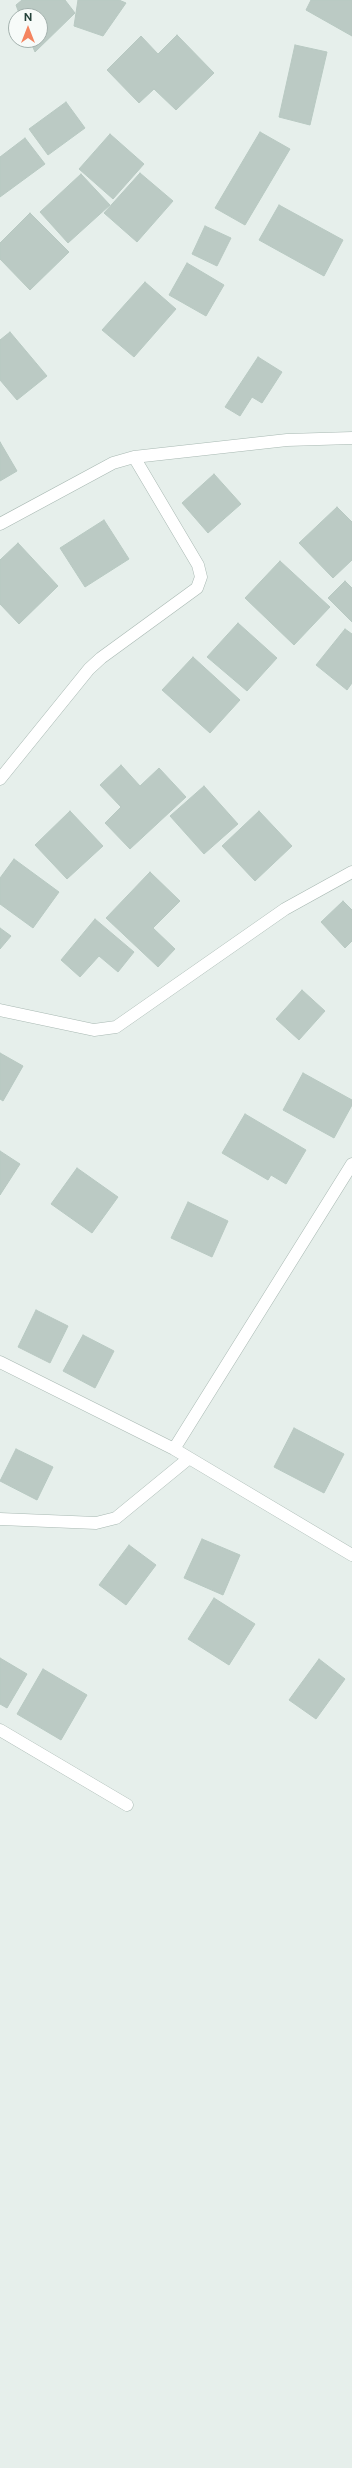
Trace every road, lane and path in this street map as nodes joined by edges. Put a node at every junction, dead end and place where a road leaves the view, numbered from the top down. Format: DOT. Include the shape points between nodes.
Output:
graph roads {
  1 [pos="352,438"];
  2 [pos="134,458"];
  3 [pos="0,524"];
  4 [pos="0,778"];
  5 [pos="352,872"];
  6 [pos="0,1010"];
  7 [pos="352,1164"];
  8 [pos="0,1362"];
  9 [pos="174,1449"];
  10 [pos="188,1459"];
  11 [pos="0,1519"];
  12 [pos="352,1555"];
  13 [pos="0,1730"];
  14 [pos="127,1805"];
  1 -- 2 [label="street" via="287,440"];
  2 -- 3 [label="street" via="112,463"];
  2 -- 4 [label="street" via="198,565 201,577 197,588 93,666"];
  5 -- 6 [label="street" via="285,909 116,1027 94,1030"];
  7 -- 9 [label="street"];
  8 -- 9 [label="street"];
  9 -- 10 [label="street"];
  10 -- 11 [label="street" via="116,1518 96,1523"];
  10 -- 12 [label="street"];
  13 -- 14 [label="street"];
}
